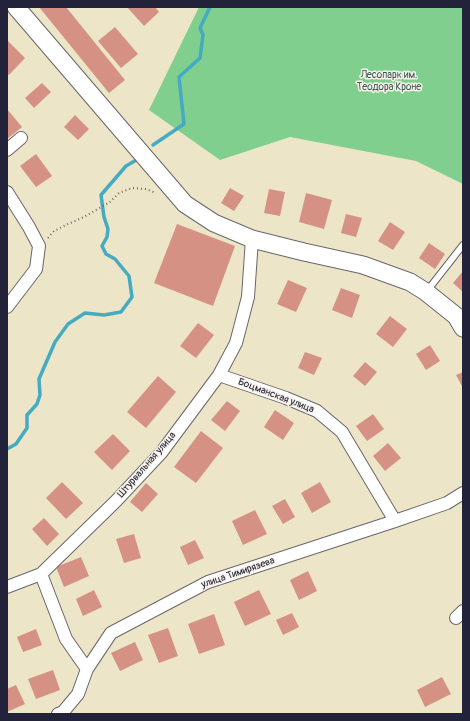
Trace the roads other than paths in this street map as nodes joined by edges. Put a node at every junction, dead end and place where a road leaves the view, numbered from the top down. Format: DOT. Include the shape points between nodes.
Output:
graph roads {
  1 [pos="16,7"];
  2 [pos="21,138"];
  3 [pos="7,150"];
  4 [pos="7,192"];
  5 [pos="252,239"];
  6 [pos="463,245"];
  7 [pos="426,292"];
  8 [pos="7,307"];
  9 [pos="463,328"];
  10 [pos="219,375"];
  11 [pos="463,493"];
  12 [pos="395,521"];
  13 [pos="42,574"];
  14 [pos="7,587"];
  15 [pos="86,669"];
  16 [pos="58,714"];
  1 -- 5 [label="main road" via="185,204 214,223"];
  2 -- 3 [label="street"];
  4 -- 8 [label="street" via="39,246 36,269"];
  5 -- 7 [label="main road" via="363,265 410,282"];
  5 -- 10 [label="street, Штурвальная улица" via="248,297 236,343"];
  6 -- 7 [label="lane"];
  7 -- 9 [label="main road" via="456,316"];
  10 -- 12 [label="street, Боцманская улица" via="317,411 342,432"];
  10 -- 13 [label="street, Штурвальная улица" via="161,453"];
  11 -- 12 [label="street, улица Тимирязева" via="447,503"];
  12 -- 15 [label="street, улица Тимирязева" via="208,582 110,633"];
  13 -- 14 [label="street"];
  13 -- 15 [label="street" via="66,639"];
  15 -- 16 [label="street, улица Тимирязева" via="78,694 63,712"];
}
